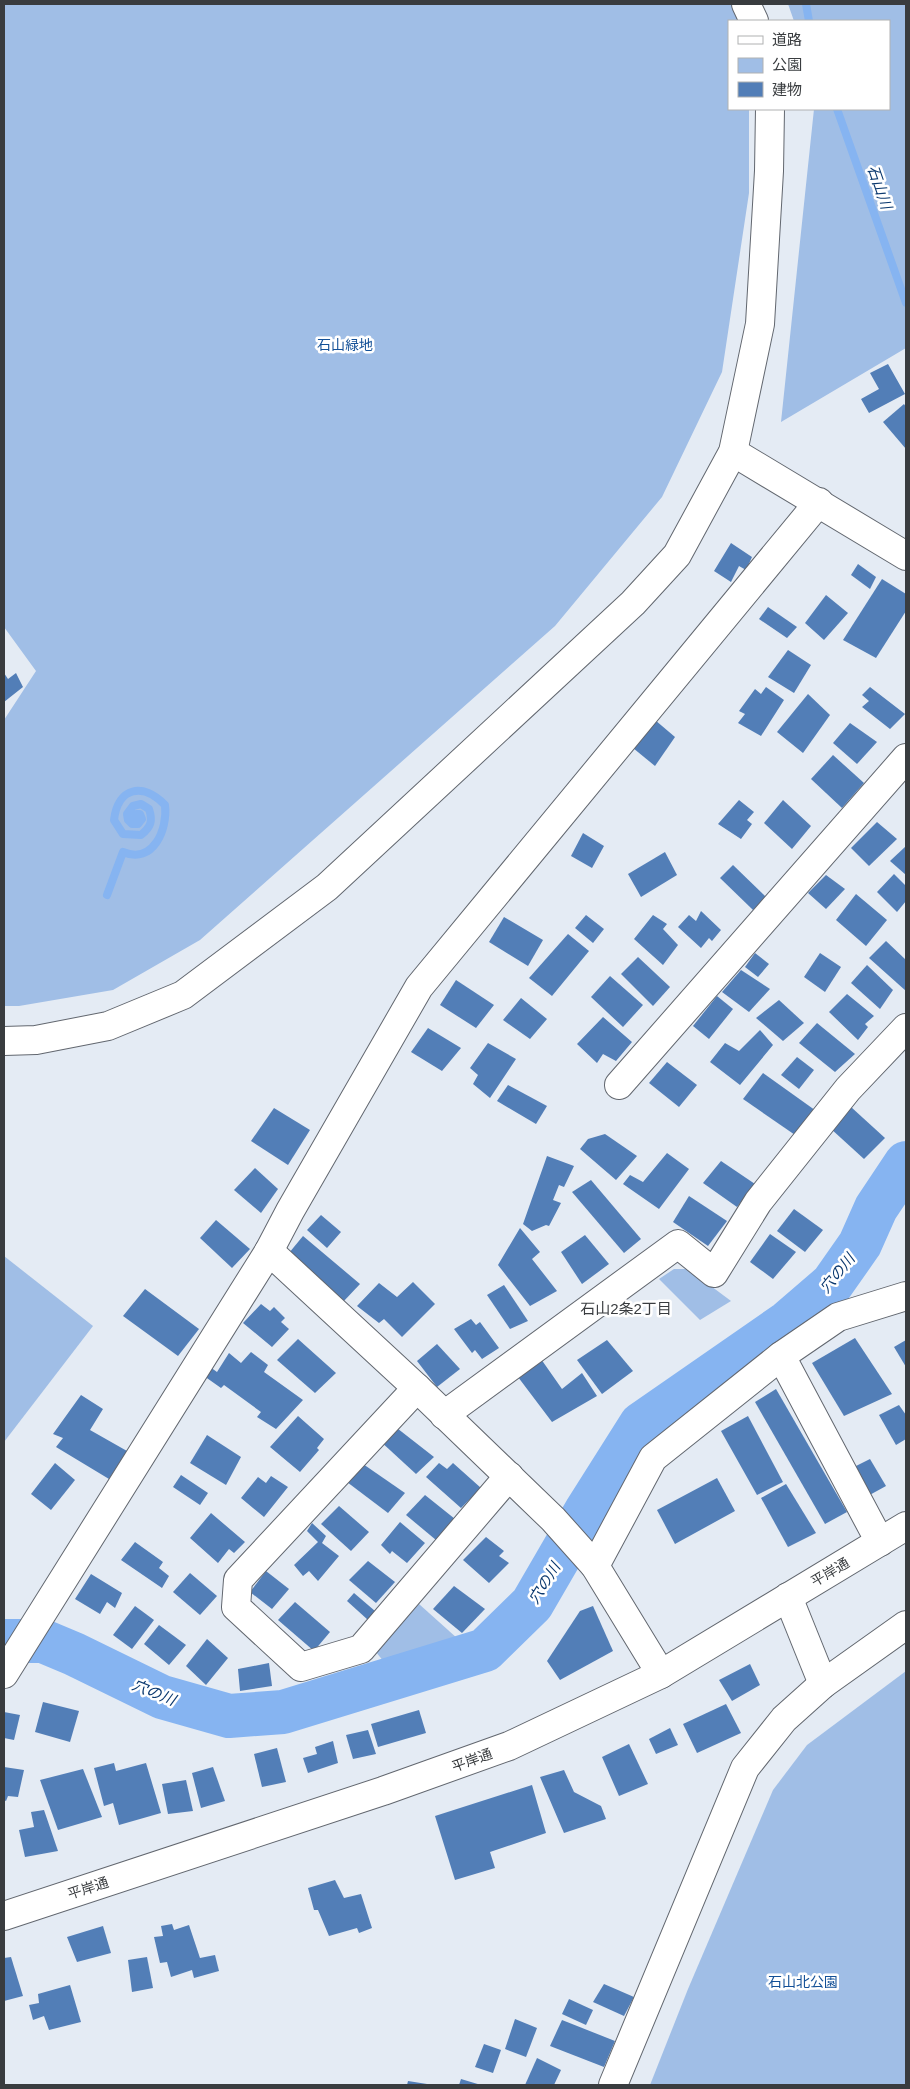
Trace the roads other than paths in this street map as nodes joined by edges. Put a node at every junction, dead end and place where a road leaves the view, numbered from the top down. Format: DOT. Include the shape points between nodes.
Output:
graph roads {
  1 [pos="746,4"];
  2 [pos="754,20"];
  3 [pos="770,110"];
  4 [pos="733,452"];
  5 [pos="819,502"];
  6 [pos="906,556"];
  7 [pos="906,758"];
  8 [pos="906,1028"];
  9 [pos="4,1041"];
  10 [pos="619,1085"];
  11 [pos="269,1252"];
  12 [pos="906,1296"];
  13 [pos="781,1356"];
  14 [pos="417,1388"];
  15 [pos="444,1415"];
  16 [pos="509,1476"];
  17 [pos="906,1526"];
  18 [pos="880,1542"];
  19 [pos="589,1559"];
  20 [pos="788,1597"];
  21 [pos="906,1625"];
  22 [pos="6,1670"];
  23 [pos="661,1674"];
  24 [pos="823,1684"];
  25 [pos="4,1916"];
  26 [pos="613,2085"];
  1 -- 2 [label="street"];
  3 -- 4 [label="street" via="760,324"];
  4 -- 5 [label="street"];
  4 -- 9 [label="street" via="678,555 633,603 327,887 183,995 108,1026 36,1040"];
  5 -- 6 [label="street"];
  5 -- 11 [label="street" via="419,987 294,1202"];
  7 -- 10 [label="street"];
  8 -- 15 [label="street" via="848,1090 758,1202 714,1273 678,1244"];
  11 -- 14 [label="street"];
  11 -- 22 [label="street"];
  12 -- 13 [label="street" via="838,1317"];
  13 -- 18 [label="street"];
  13 -- 19 [label="street" via="653,1458"];
  14 -- 15 [label="street"];
  14 -- 16 [label="street" via="238,1580 236,1607 301,1667 361,1649"];
  15 -- 16 [label="street"];
  16 -- 19 [label="street"];
  17 -- 18 [label="street, 平岸通"];
  18 -- 20 [label="street, 平岸通"];
  19 -- 23 [label="street"];
  20 -- 23 [label="street, 平岸通"];
  20 -- 24 [label="street"];
  21 -- 24 [label="street"];
  23 -- 25 [label="street, 平岸通" via="509,1746"];
  24 -- 26 [label="street" via="784,1719 745,1768"];
}
